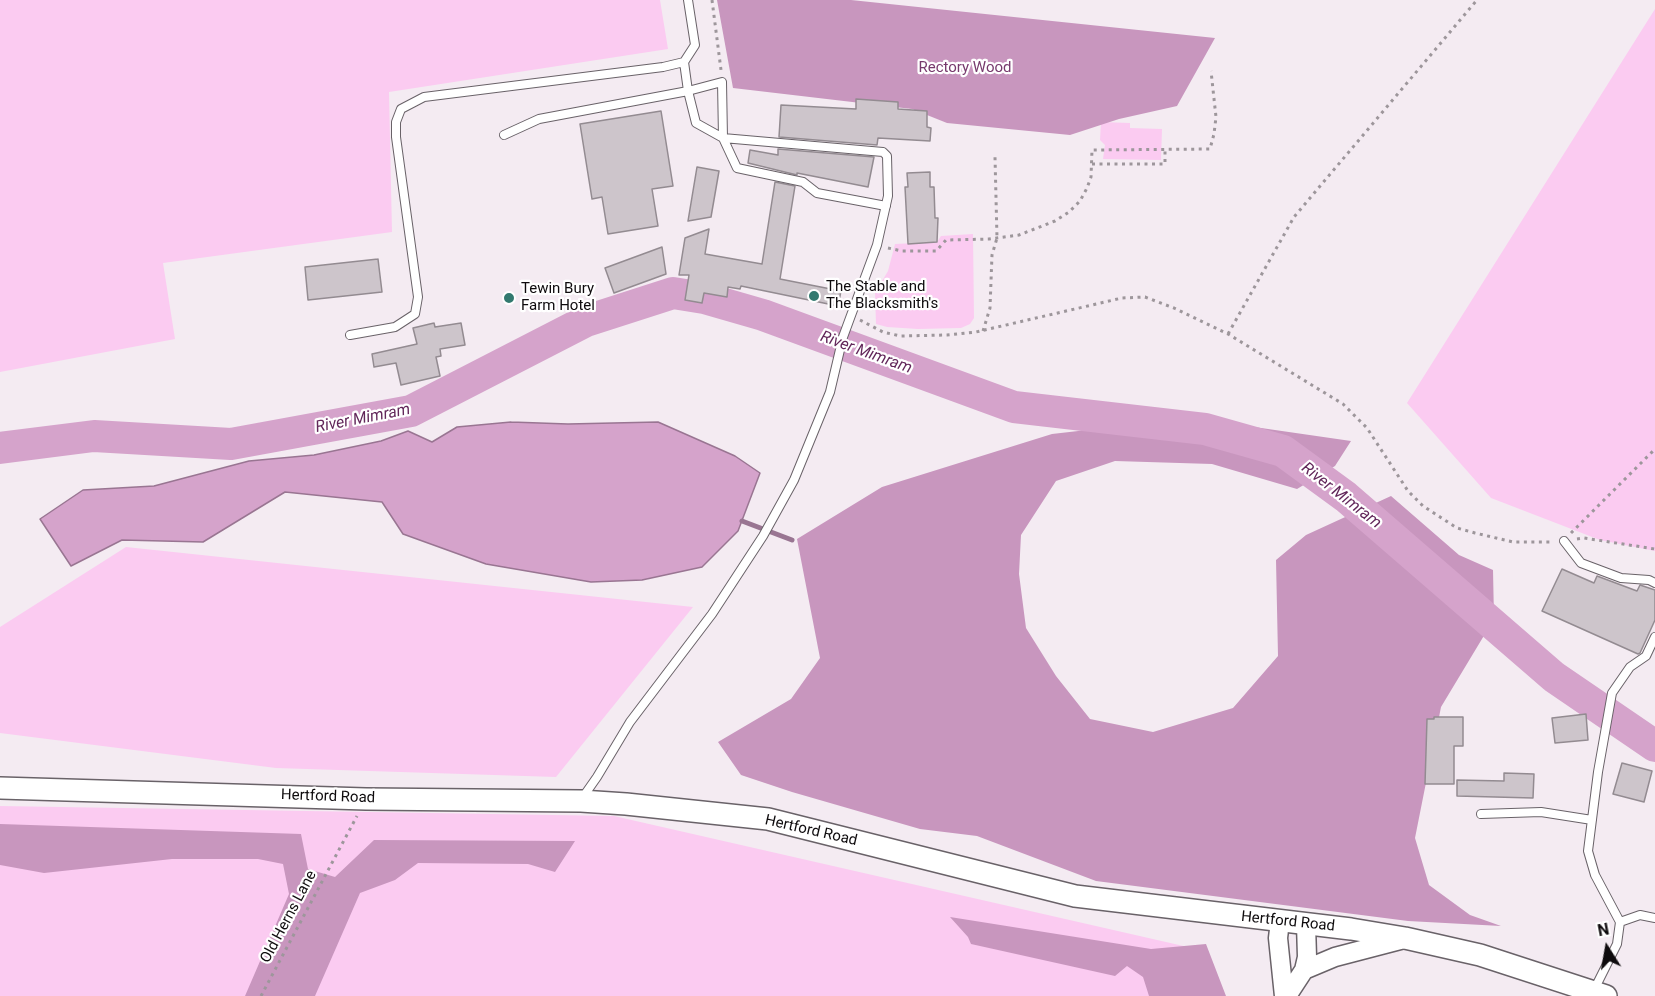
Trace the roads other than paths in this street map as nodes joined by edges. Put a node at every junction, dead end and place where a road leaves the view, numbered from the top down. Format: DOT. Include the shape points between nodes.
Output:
graph roads {
  1 [pos="688,0"];
  2 [pos="684,62"];
  3 [pos="688,92"];
  4 [pos="504,135"];
  5 [pos="723,138"];
  6 [pos="886,206"];
  7 [pos="350,335"];
  8 [pos="1564,541"];
  9 [pos="1655,583"];
  10 [pos="1655,637"];
  11 [pos="0,788"];
  12 [pos="581,801"];
  13 [pos="1481,814"];
  14 [pos="1592,820"];
  15 [pos="1655,918"];
  16 [pos="1280,921"];
  17 [pos="1620,921"];
  18 [pos="1306,924"];
  19 [pos="1406,938"];
  20 [pos="1304,970"];
  21 [pos="1600,994"];
  22 [pos="1286,996"];
  1 -- 2 [label="lane" via="695,45"];
  2 -- 3 [label="lane"];
  2 -- 7 [label="lane" via="423,97 401,109 396,137 418,297 415,314 395,327"];
  3 -- 4 [label="lane" via="539,119"];
  3 -- 5 [label="lane" via="696,123"];
  3 -- 5 [label="lane" via="722,82"];
  5 -- 6 [label="lane" via="737,168 803,182 817,193"];
  5 -- 6 [label="lane" via="883,152 887,156"];
  6 -- 12 [label="lane" via="877,245 837,355 830,392 794,480 712,614 630,722"];
  8 -- 9 [label="lane" via="1581,563 1621,578"];
  10 -- 14 [label="lane" via="1646,656 1630,667 1612,693"];
  11 -- 12 [label="main road, Hertford Road"];
  12 -- 16 [label="main road, Hertford Road" via="768,819 1075,896"];
  13 -- 14 [label="lane" via="1541,812"];
  14 -- 17 [label="lane" via="1588,851 1594,875"];
  15 -- 17 [label="lane" via="1640,915"];
  16 -- 18 [label="main road, Hertford Road"];
  16 -- 22 [label="street" via="1278,938"];
  17 -- 21 [label="lane" via="1617,944"];
  18 -- 19 [label="main road, Hertford Road"];
  18 -- 20 [label="street"];
  19 -- 20 [label="street" via="1335,957"];
  19 -- 21 [label="main road, Hertford Road" via="1480,955"];
  20 -- 22 [label="street"];
}
